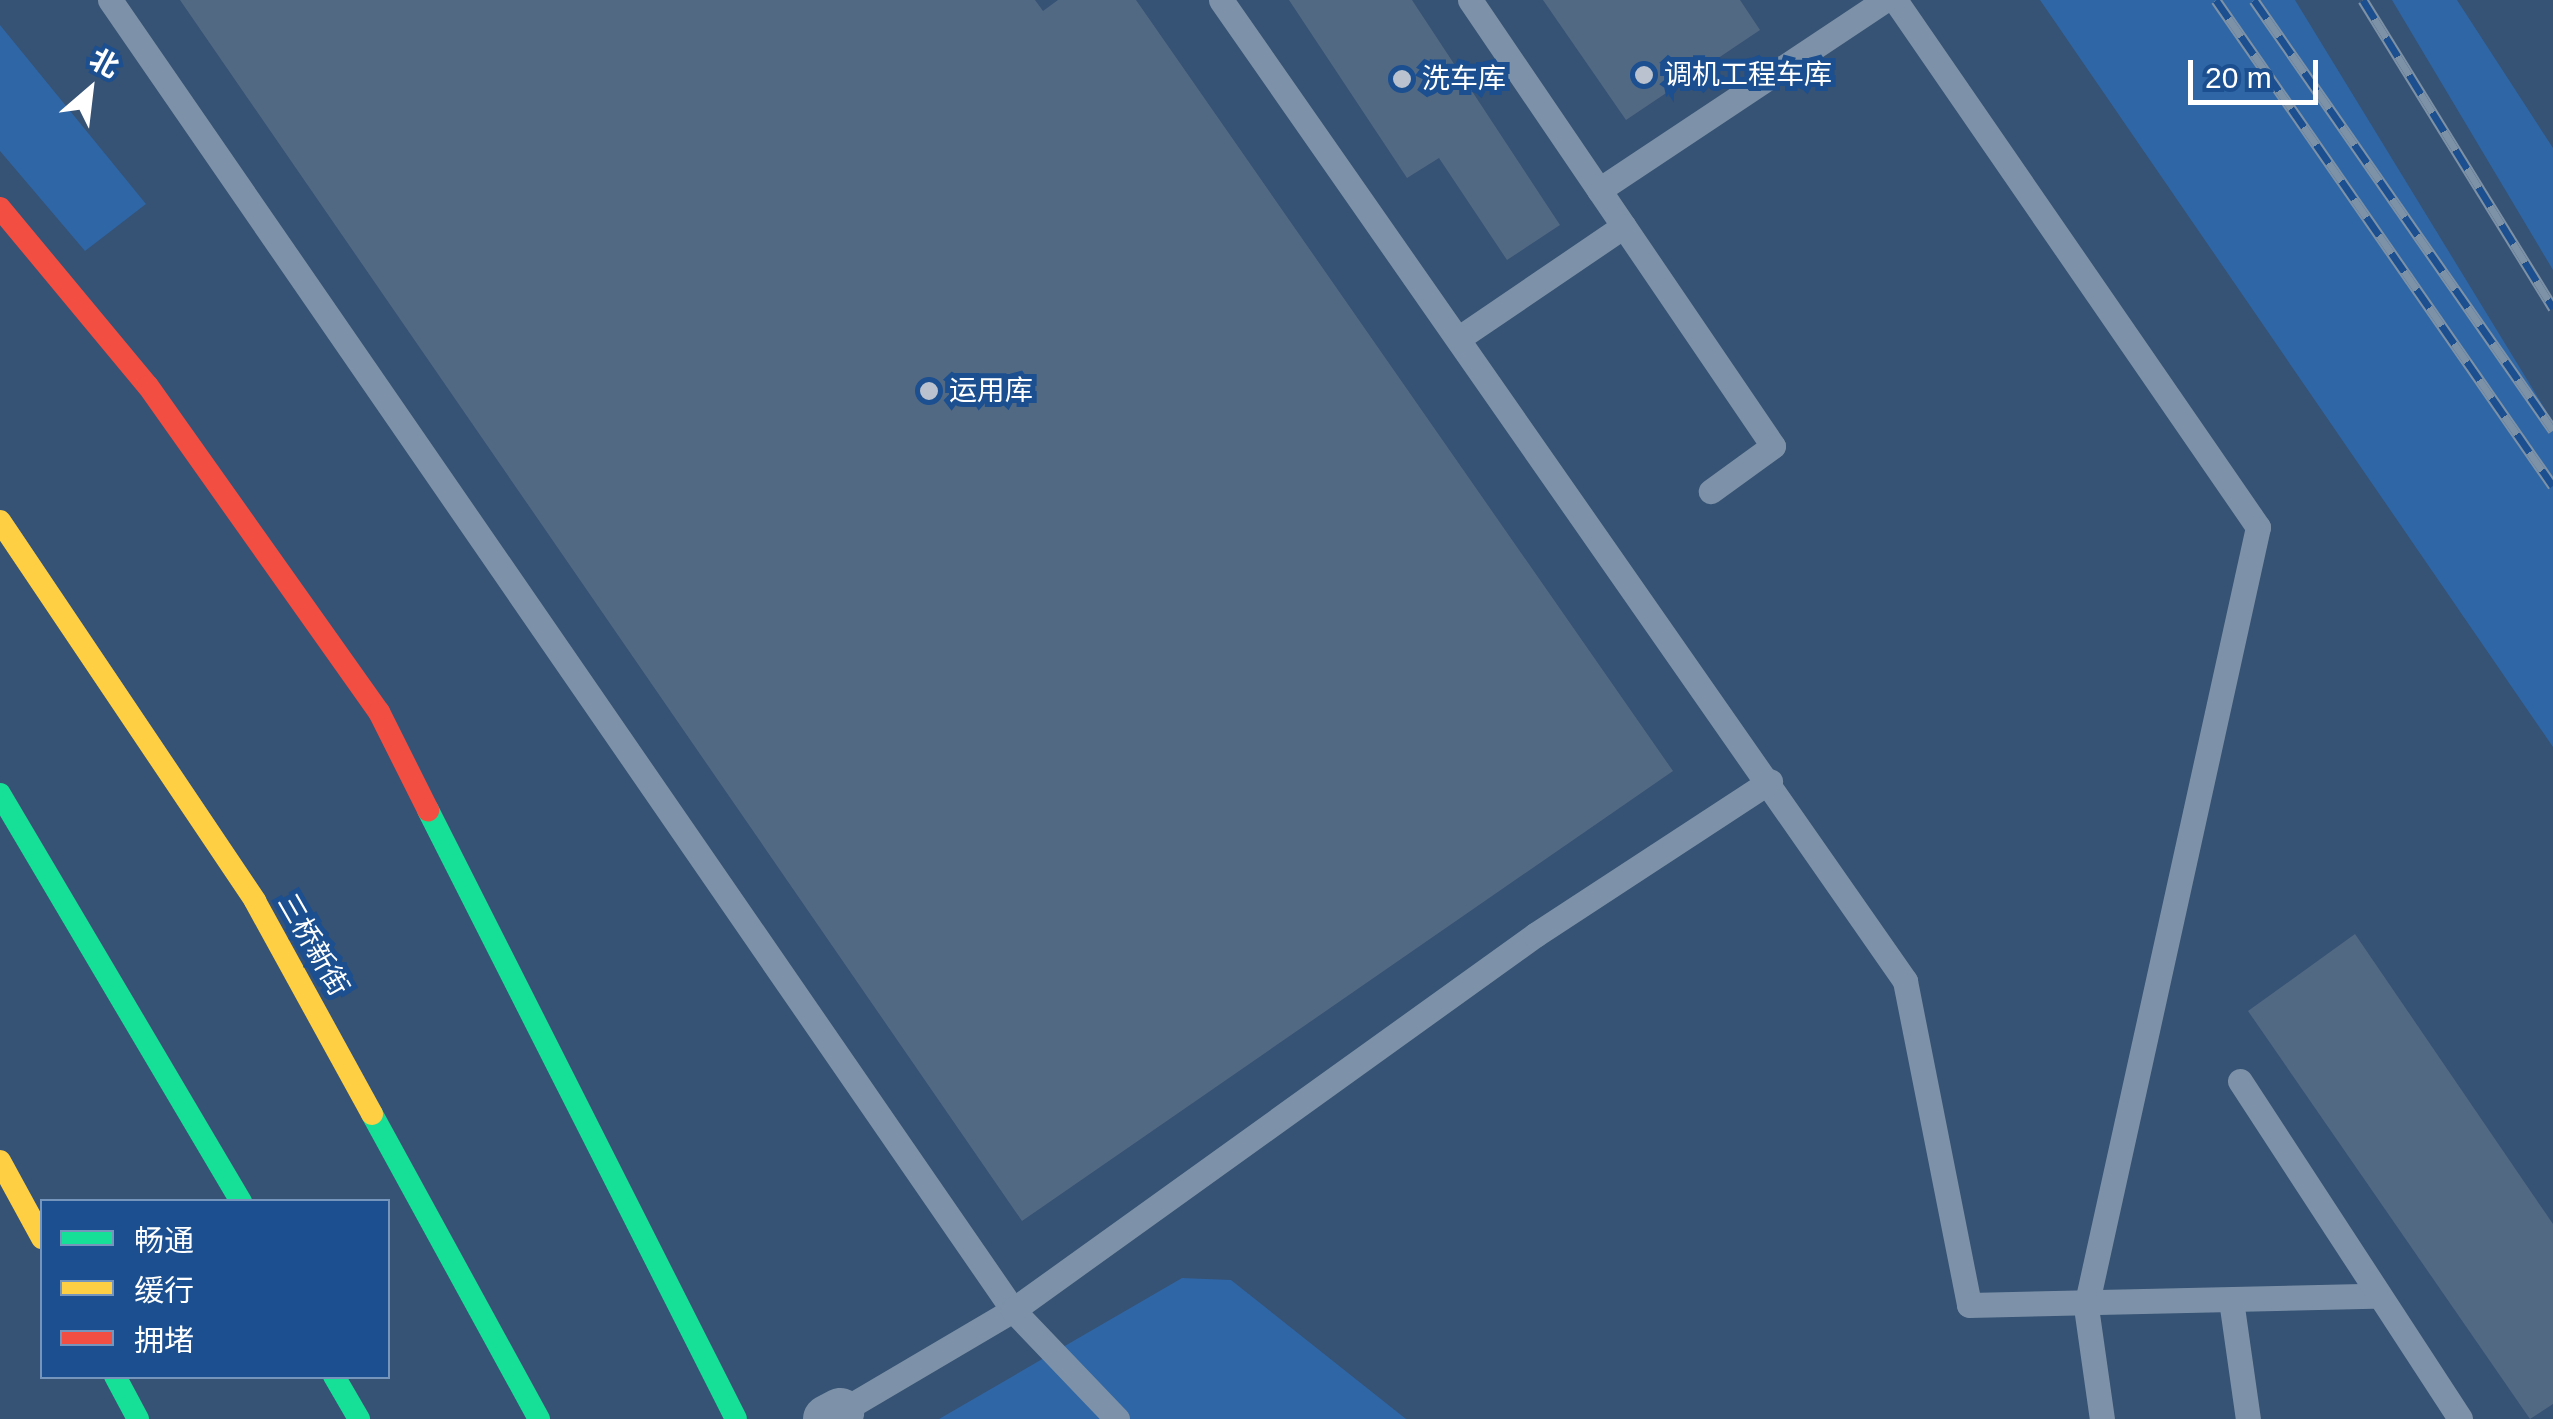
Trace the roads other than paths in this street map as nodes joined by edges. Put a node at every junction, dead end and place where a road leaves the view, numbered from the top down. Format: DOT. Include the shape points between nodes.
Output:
graph roads {
  1 [pos="110,0"];
  2 [pos="1222,0"];
  3 [pos="1470,0"];
  4 [pos="1885,0"];
  5 [pos="1895,0"];
  6 [pos="1599,190"];
  7 [pos="0,208"];
  8 [pos="1624,226"];
  9 [pos="1458,338"];
  10 [pos="1712,492"];
  11 [pos="0,521"];
  12 [pos="1770,782"];
  13 [pos="0,794"];
  14 [pos="2240,1081"];
  15 [pos="0,1161"];
  16 [pos="239,1199"];
  17 [pos="40,1234"];
  18 [pos="2372,1296"];
  19 [pos="2231,1300"];
  20 [pos="2086,1307"];
  21 [pos="1013,1310"];
  22 [pos="117,1379"];
  23 [pos="336,1379"];
  24 [pos="833,1416"];
  25 [pos="138,1419"];
  26 [pos="358,1419"];
  27 [pos="539,1419"];
  28 [pos="736,1419"];
  29 [pos="1118,1419"];
  30 [pos="2102,1419"];
  31 [pos="2248,1419"];
  32 [pos="2460,1419"];
  1 -- 21 [label="lane"];
  2 -- 9 [label="lane"];
  3 -- 6 [label="lane"];
  4 -- 6 [label="lane"];
  5 -- 20 [label="lane" via="2258,527"];
  6 -- 8 [label="lane"];
  7 -- 28 [label="main road" via="148,386 379,712"];
  8 -- 9 [label="lane"];
  8 -- 10 [label="lane" via="1773,446"];
  9 -- 12 [label="lane"];
  11 -- 27 [label="main road, 三桥新街" via="254,902"];
  12 -- 20 [label="lane" via="1905,981 1969,1305"];
  12 -- 21 [label="lane" via="1534,935"];
  13 -- 16 [label="main road"];
  14 -- 18 [label="lane"];
  15 -- 17 [label="main road"];
  18 -- 19 [label="lane"];
  18 -- 32 [label="lane"];
  19 -- 20 [label="lane"];
  19 -- 31 [label="lane"];
  20 -- 30 [label="lane"];
  21 -- 24 [label="lane"];
  21 -- 29 [label="lane"];
  22 -- 25 [label="main road"];
  23 -- 26 [label="main road"];
}
